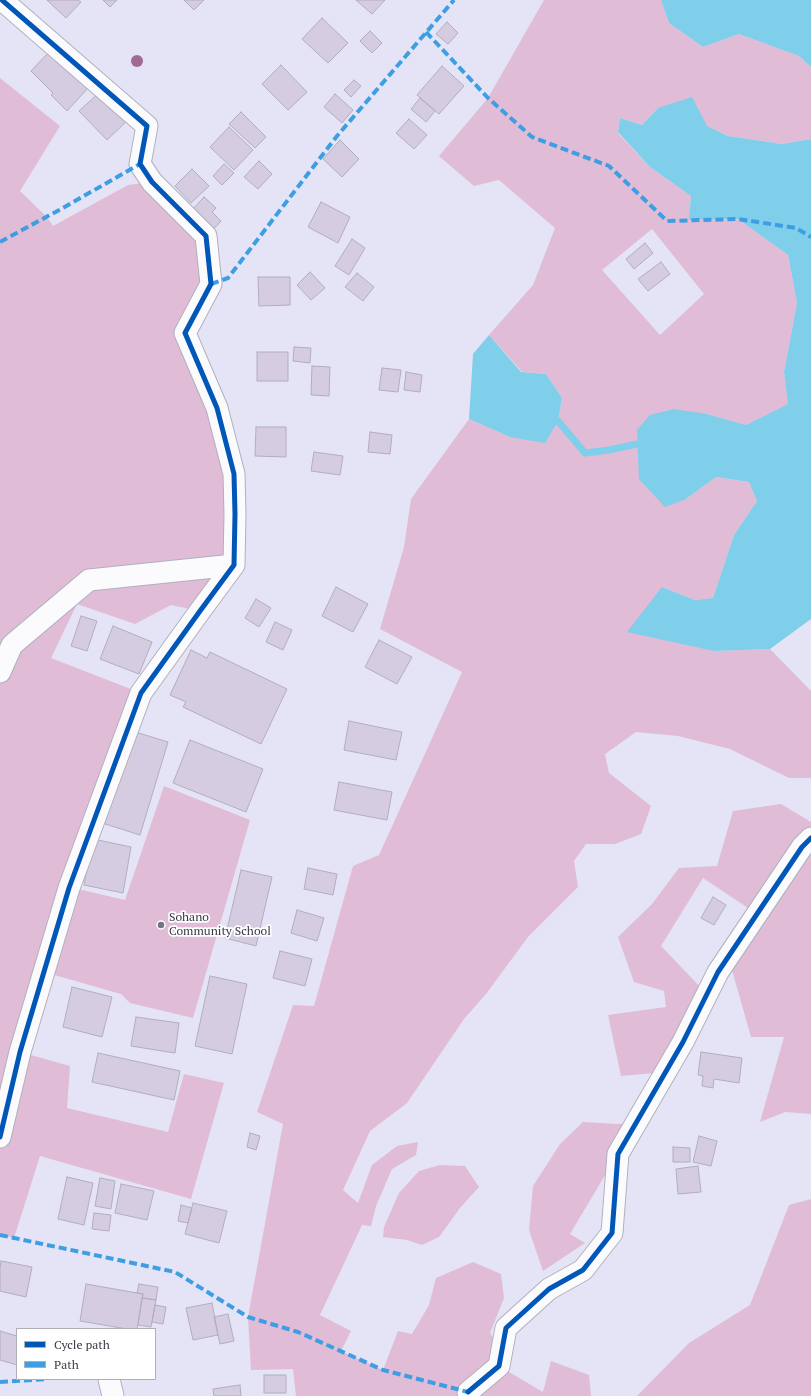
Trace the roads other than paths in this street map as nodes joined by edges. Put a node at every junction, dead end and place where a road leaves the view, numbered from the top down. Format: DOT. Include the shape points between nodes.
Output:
graph roads {
  1 [pos="2,0"];
  2 [pos="234,565"];
  3 [pos="0,672"];
  4 [pos="811,838"];
  5 [pos="0,1137"];
  6 [pos="109,1380"];
  7 [pos="468,1392"];
  8 [pos="113,1396"];
  1 -- 2 [label="street" via="147,126 140,164 152,182 206,236 211,284 185,333 217,408 234,474"];
  2 -- 3 [label="street" via="89,580 12,645"];
  2 -- 5 [label="street" via="141,693 69,888 20,1052"];
  4 -- 7 [label="street" via="802,847 718,972 683,1042 618,1154 612,1233 582,1270 549,1289 506,1328 499,1366"];
  6 -- 8 [label="street"];
}
